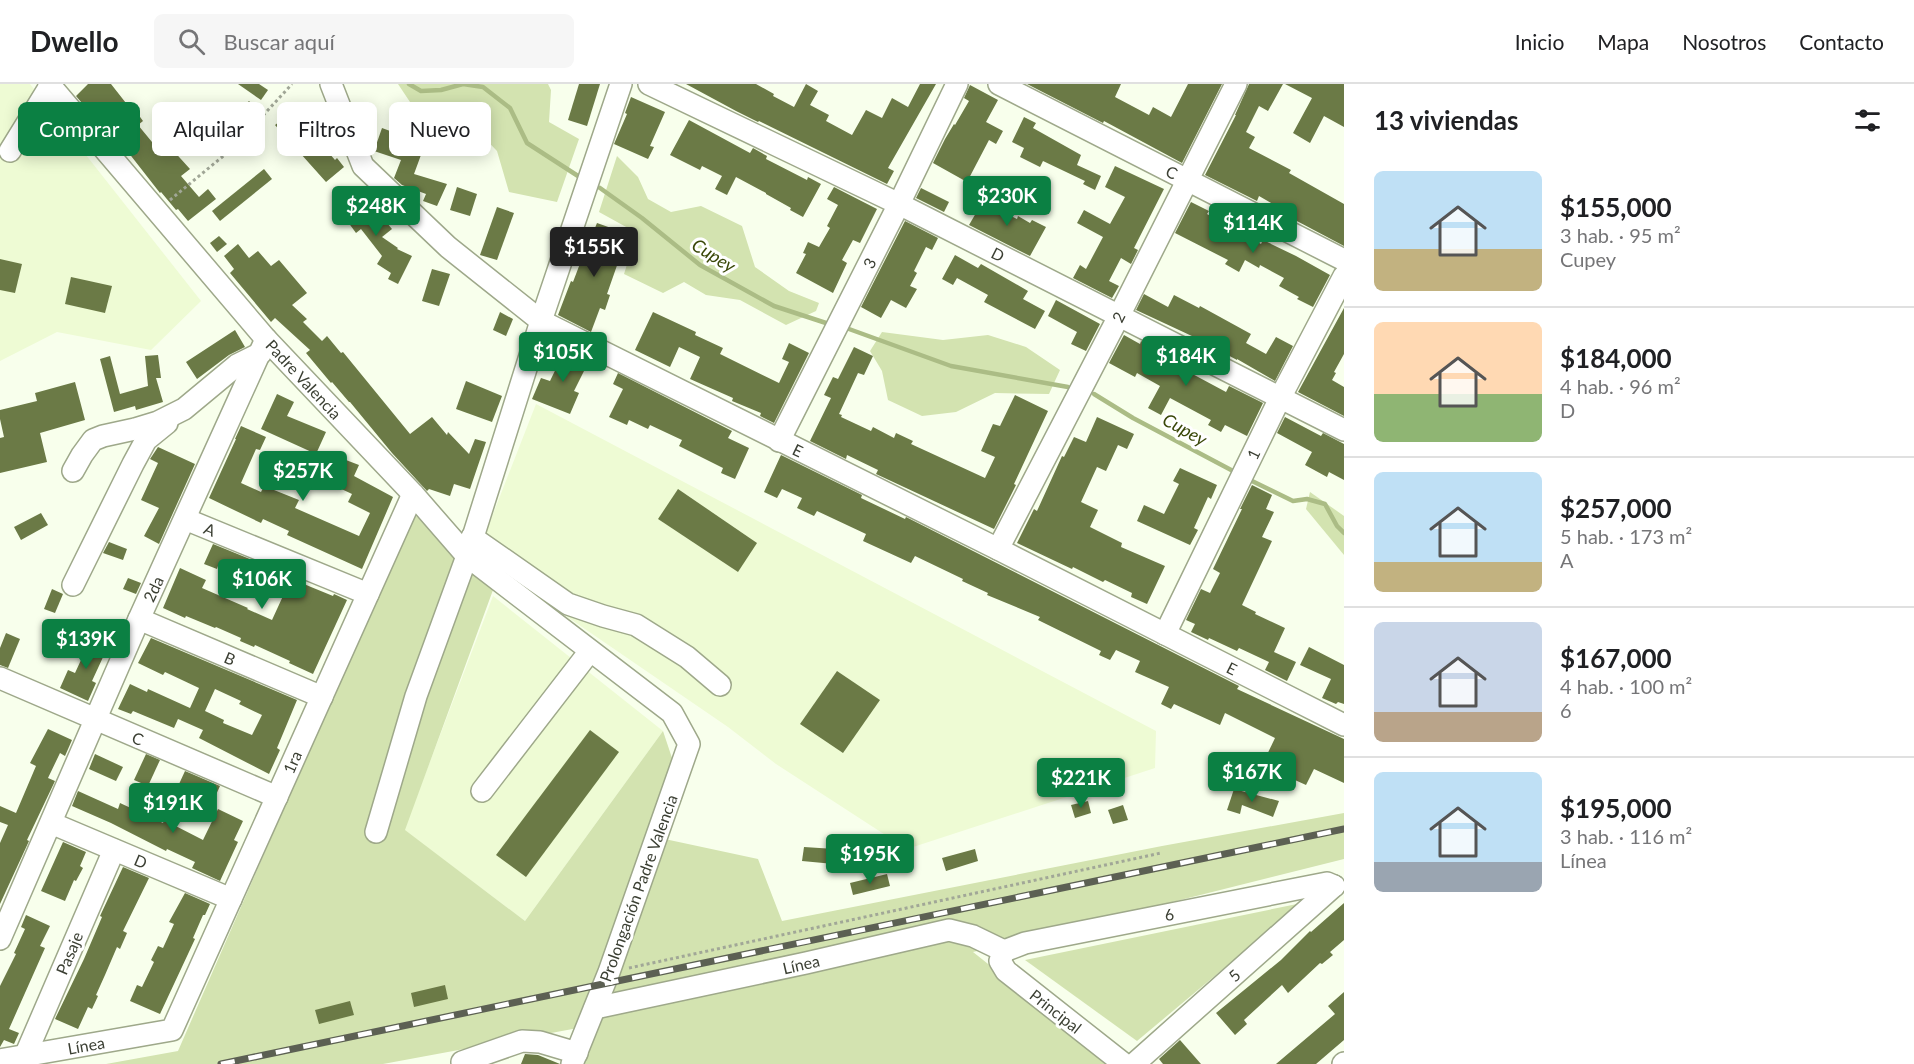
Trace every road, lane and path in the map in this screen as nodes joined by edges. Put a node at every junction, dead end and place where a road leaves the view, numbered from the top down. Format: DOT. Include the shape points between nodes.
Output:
graph roads {
  1 [pos="292,84"];
  2 [pos="332,84"];
  3 [pos="621,84"];
  4 [pos="649,84"];
  5 [pos="957,84"];
  6 [pos="999,84"];
  7 [pos="1236,84"];
  8 [pos="58,88"];
  9 [pos="10,151"];
  10 [pos="1188,180"];
  11 [pos="899,204"];
  12 [pos="157,211"];
  13 [pos="1344,260"];
  14 [pos="1344,276"];
  15 [pos="1119,316"];
  16 [pos="542,321"];
  17 [pos="263,346"];
  18 [pos="1280,398"];
  19 [pos="184,409"];
  20 [pos="1344,429"];
  21 [pos="779,441"];
  22 [pos="73,471"];
  23 [pos="413,494"];
  24 [pos="480,514"];
  25 [pos="433,518"];
  26 [pos="185,519"];
  27 [pos="470,546"];
  28 [pos="998,549"];
  29 [pos="73,585"];
  30 [pos="368,594"];
  31 [pos="139,620"];
  32 [pos="1165,634"];
  33 [pos="591,651"];
  34 [pos="0,678"];
  35 [pos="720,685"];
  36 [pos="322,697"];
  37 [pos="672,713"];
  38 [pos="95,719"];
  39 [pos="1344,725"];
  40 [pos="482,791"];
  41 [pos="277,797"];
  42 [pos="51,823"];
  43 [pos="376,832"];
  44 [pos="114,850"];
  45 [pos="1161,853"];
  46 [pos="1339,891"];
  47 [pos="231,899"];
  48 [pos="0,939"];
  49 [pos="1004,951"];
  50 [pos="609,972"];
  51 [pos="595,1008"];
  52 [pos="172,1030"];
  53 [pos="25,1056"];
  54 [pos="575,1058"];
  55 [pos="0,1060"];
  56 [pos="462,1062"];
  57 [pos="1124,1064"];
  58 [pos="1134,1064"];
  1 -- 12 [label="path" via="233,148"];
  2 -- 16 [label="street, E" via="363,166 448,247"];
  3 -- 16 [label="street"];
  4 -- 11 [label="street, D"];
  5 -- 11 [label="street, 3"];
  6 -- 10 [label="street, C"];
  7 -- 10 [label="street, 2"];
  8 -- 9 [label="street"];
  8 -- 12 [label="street, Padre Valencia"];
  10 -- 13 [label="street, C"];
  10 -- 15 [label="street, 2"];
  11 -- 15 [label="street, D"];
  11 -- 21 [label="street, 3"];
  12 -- 17 [label="street, Padre Valencia"];
  14 -- 18 [label="street, 1"];
  15 -- 18 [label="street, D"];
  15 -- 28 [label="street, 2"];
  16 -- 21 [label="street, E"];
  16 -- 24 [label="street"];
  17 -- 19 [label="street"];
  17 -- 23 [label="street, Padre Valencia"];
  17 -- 26 [label="street, 2da"];
  18 -- 20 [label="street, D"];
  18 -- 32 [label="street, 1"];
  19 -- 22 [label="street" via="158,422 93,440"];
  19 -- 29 [label="street" via="146,440"];
  21 -- 28 [label="street, E"];
  23 -- 25 [label="street, Padre Valencia"];
  23 -- 30 [label="street, 1ra"];
  24 -- 25 [label="street" via="459,525"];
  24 -- 27 [label="street"];
  25 -- 27 [label="street, Padre Valencia"];
  26 -- 30 [label="street, A"];
  26 -- 31 [label="street, 2da"];
  27 -- 33 [label="street, Padre Valencia"];
  27 -- 35 [label="street" via="568,604 636,624 687,657"];
  27 -- 43 [label="street" via="416,696"];
  28 -- 32 [label="street, E"];
  30 -- 36 [label="street, 1ra"];
  31 -- 36 [label="street, B"];
  31 -- 38 [label="street, 2da"];
  32 -- 39 [label="street, E"];
  33 -- 37 [label="street, Padre Valencia"];
  33 -- 40 [label="street"];
  34 -- 38 [label="street, C"];
  36 -- 41 [label="street, 1ra"];
  37 -- 50 [label="street, Prolongación Padre Valencia" via="689,744"];
  38 -- 41 [label="street, C"];
  38 -- 42 [label="street, 2da"];
  41 -- 47 [label="street, 1ra"];
  42 -- 44 [label="street, D"];
  42 -- 48 [label="street, 2da"];
  44 -- 47 [label="street, D"];
  44 -- 53 [label="street, Pasaje"];
  45 -- 50 [label="path"];
  46 -- 49 [label="street, 6" via="1327,883 1304,887 1025,943"];
  46 -- 58 [label="street, 5"];
  47 -- 52 [label="street, 1ra"];
  49 -- 51 [label="street, Línea" via="949,930"];
  49 -- 57 [label="street, Principal" via="1000,961 1006,971"];
  50 -- 51 [label="street, Prolongación Padre Valencia"];
  51 -- 54 [label="street, Prolongación Padre Valencia"];
  52 -- 53 [label="street, Línea"];
  53 -- 55 [label="street, Línea"];
  54 -- 56 [label="street" via="540,1042 522,1041"];
}
